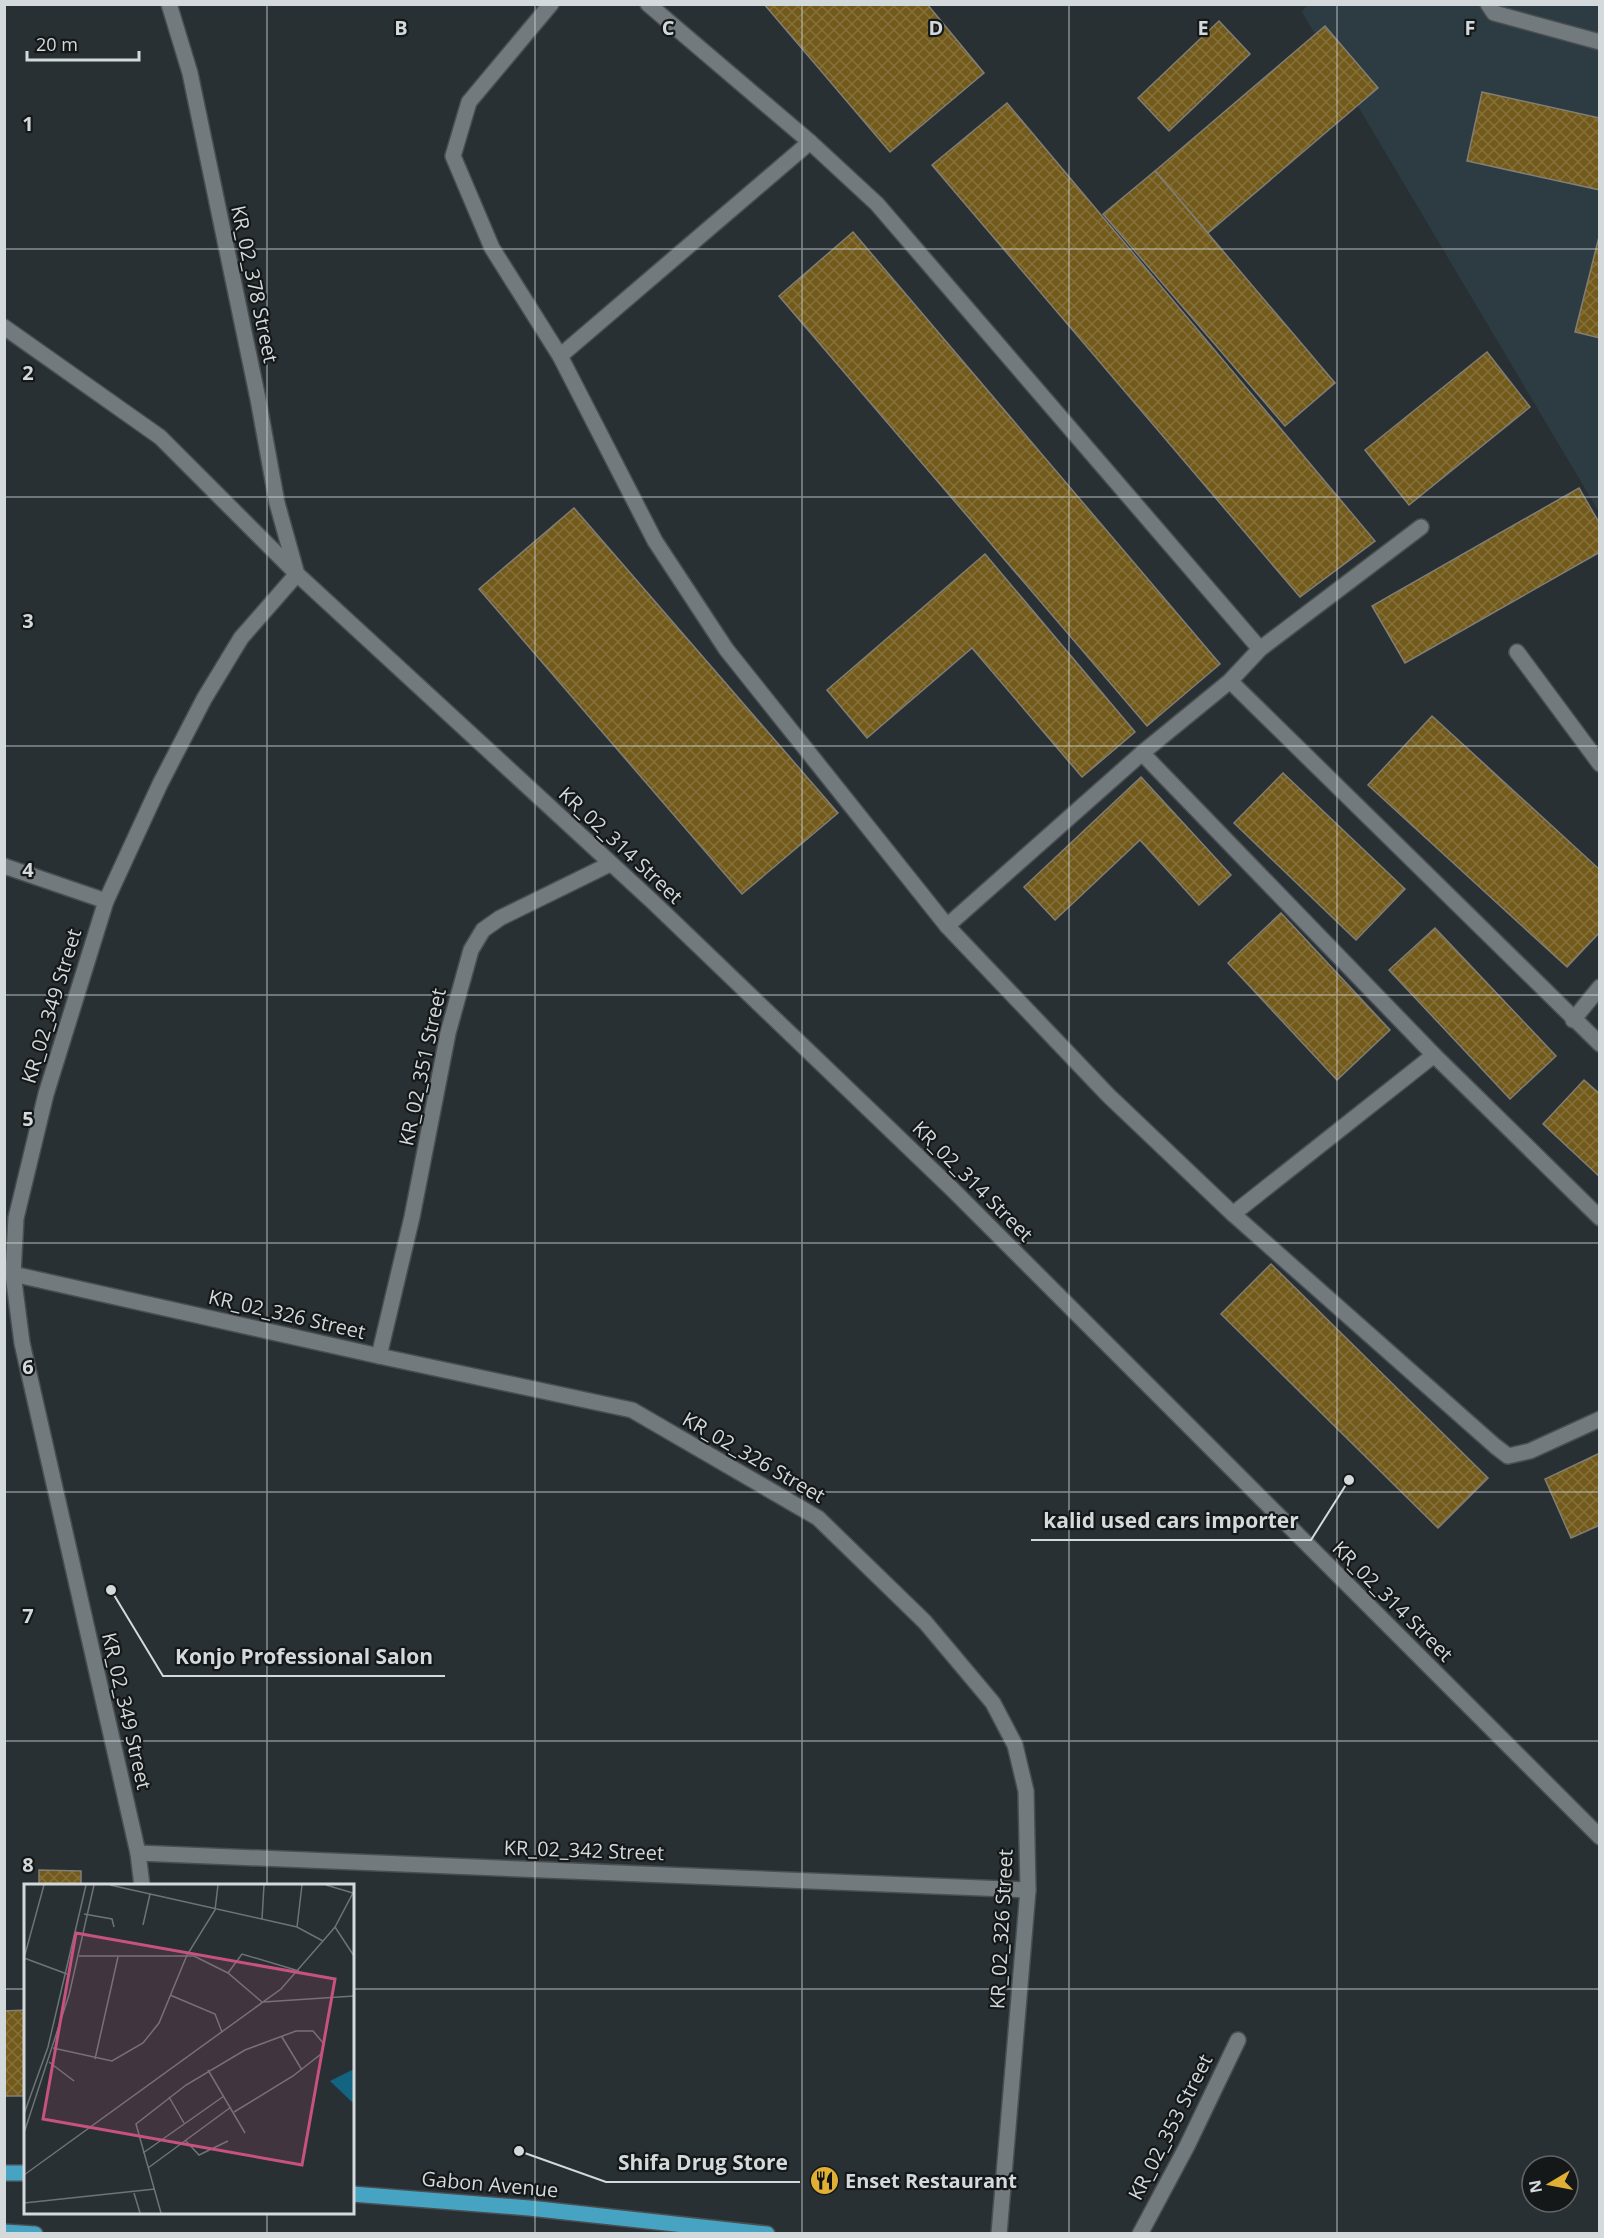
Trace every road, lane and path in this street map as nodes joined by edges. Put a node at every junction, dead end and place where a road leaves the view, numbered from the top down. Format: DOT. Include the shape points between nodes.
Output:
graph roads {
  1 [pos="169,4"];
  2 [pos="551,4"];
  3 [pos="648,4"];
  4 [pos="1488,4"];
  5 [pos="1599,42"];
  6 [pos="810,142"];
  7 [pos="4,327"];
  8 [pos="560,356"];
  9 [pos="1422,527"];
  10 [pos="297,574"];
  11 [pos="1260,649"];
  12 [pos="1517,652"];
  13 [pos="1230,681"];
  14 [pos="1142,753"];
  15 [pos="1599,764"];
  16 [pos="610,864"];
  17 [pos="4,866"];
  18 [pos="106,900"];
  19 [pos="947,926"];
  20 [pos="1599,987"];
  21 [pos="1573,1020"];
  22 [pos="1599,1044"];
  23 [pos="1434,1055"];
  24 [pos="1233,1214"];
  25 [pos="1599,1218"];
  26 [pos="9,1271"];
  27 [pos="379,1356"];
  28 [pos="1599,1419"];
  29 [pos="1599,1838"];
  30 [pos="138,1853"];
  31 [pos="142,1884"];
  32 [pos="1028,1890"];
  33 [pos="1238,2040"];
  34 [pos="4,2172"];
  35 [pos="24,2174"];
  36 [pos="354,2194"];
  37 [pos="4,2232"];
  38 [pos="35,2234"];
  39 [pos="767,2234"];
  40 [pos="999,2234"];
  41 [pos="1140,2234"];
  1 -- 10 [label="street, KR_02_378 Street" via="190,73 277,503"];
  2 -- 8 [label="street" via="469,102 453,156 492,248"];
  3 -- 6 [label="street"];
  4 -- 5 [label="street" via="1494,13"];
  6 -- 8 [label="street"];
  6 -- 11 [label="street" via="877,204"];
  7 -- 10 [label="street, KR_02_314 Street" via="160,437"];
  8 -- 19 [label="street" via="655,541 726,649"];
  9 -- 11 [label="street"];
  10 -- 16 [label="street, KR_02_314 Street"];
  10 -- 18 [label="street, KR_02_349 Street" via="241,638 204,699"];
  11 -- 13 [label="street"];
  12 -- 15 [label="street"];
  13 -- 14 [label="street"];
  13 -- 21 [label="street"];
  14 -- 19 [label="street"];
  14 -- 23 [label="street"];
  16 -- 27 [label="street, KR_02_351 Street" via="500,918 483,930 471,950 448,1033 412,1217"];
  16 -- 29 [label="street, KR_02_314 Street" via="951,1188"];
  17 -- 18 [label="street"];
  18 -- 26 [label="street, KR_02_349 Street" via="46,1094 16,1218"];
  19 -- 24 [label="street" via="1108,1095"];
  20 -- 21 [label="street"];
  21 -- 22 [label="street"];
  23 -- 24 [label="street"];
  23 -- 25 [label="street"];
  24 -- 28 [label="street" via="1508,1456 1530,1451"];
  26 -- 27 [label="street, KR_02_326 Street"];
  26 -- 30 [label="street, KR_02_349 Street"];
  27 -- 32 [label="street, KR_02_326 Street" via="632,1410 818,1518 925,1622 993,1703 1015,1745 1026,1791"];
  30 -- 31 [label="street, KR_02_349 Street"];
  30 -- 32 [label="street, KR_02_342 Street"];
  32 -- 40 [label="street, KR_02_326 Street"];
  33 -- 41 [label="street, KR_02_353 Street"];
  34 -- 35 [label="main road"];
  36 -- 39 [label="main road, Gabon Avenue" via="529,2208"];
  37 -- 38 [label="main road"];
}
